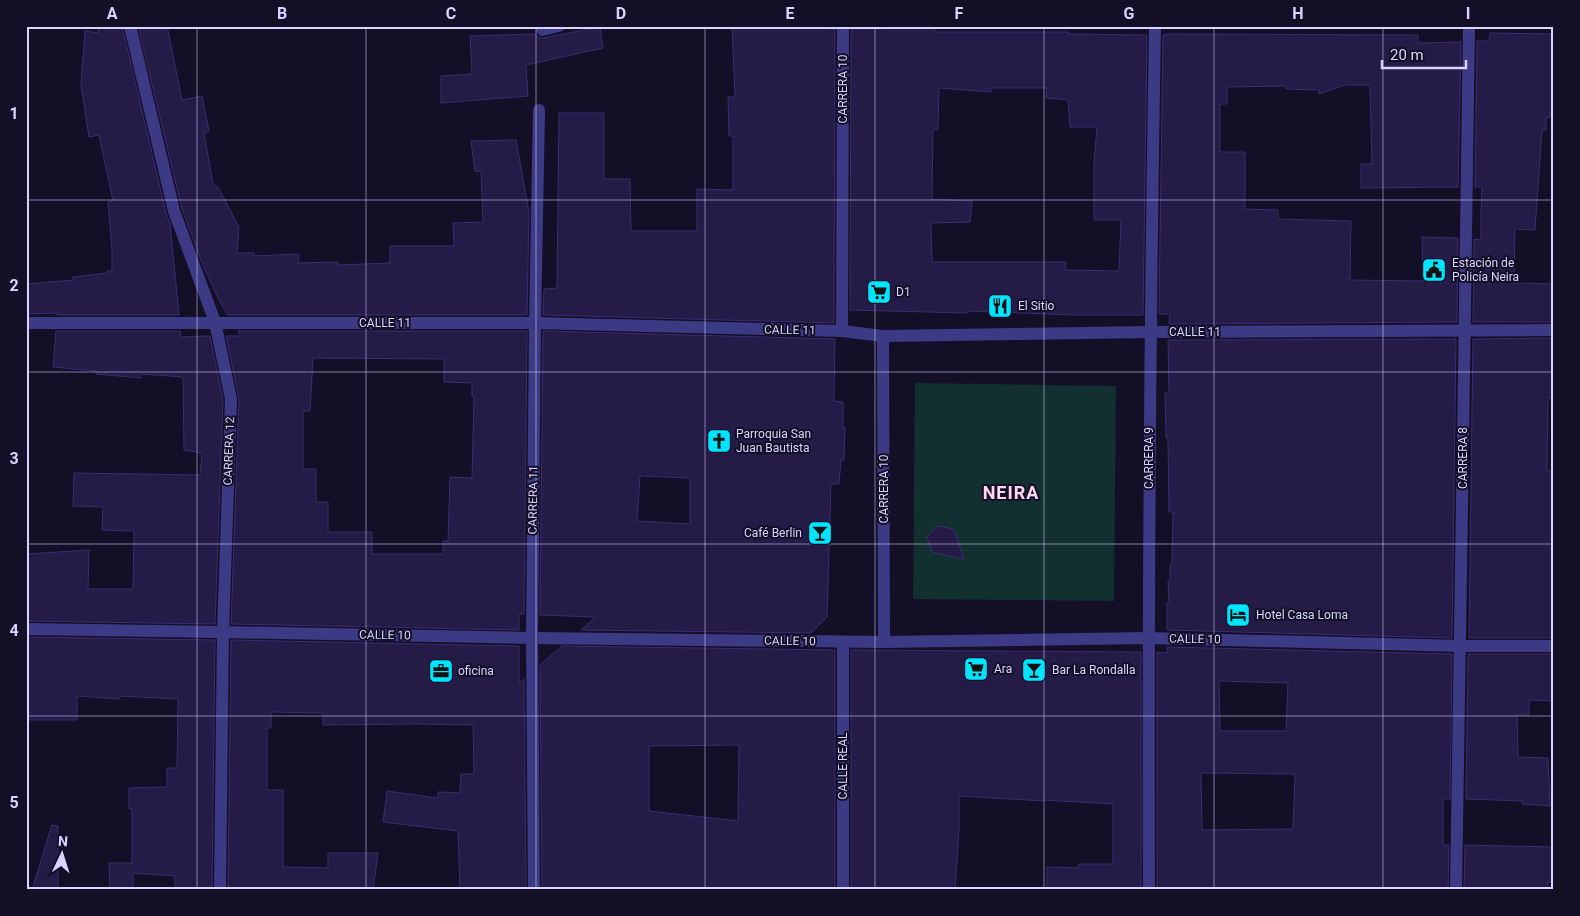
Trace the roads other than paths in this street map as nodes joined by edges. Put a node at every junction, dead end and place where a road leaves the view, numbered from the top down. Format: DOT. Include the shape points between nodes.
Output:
graph roads {
  1 [pos="130,26"];
  2 [pos="559,26"];
  3 [pos="844,26"];
  4 [pos="1155,26"];
  5 [pos="1469,26"];
  6 [pos="542,30"];
  7 [pos="539,110"];
  8 [pos="215,322"];
  9 [pos="26,323"];
  10 [pos="535,324"];
  11 [pos="1464,330"];
  12 [pos="1554,330"];
  13 [pos="842,331"];
  14 [pos="1150,332"];
  15 [pos="883,336"];
  16 [pos="26,629"];
  17 [pos="223,632"];
  18 [pos="532,638"];
  19 [pos="1148,638"];
  20 [pos="843,642"];
  21 [pos="884,642"];
  22 [pos="1461,646"];
  23 [pos="1554,646"];
  24 [pos="220,890"];
  25 [pos="534,890"];
  26 [pos="843,890"];
  27 [pos="1149,890"];
  28 [pos="1456,890"];
  1 -- 8 [label="street, CARRERA 12" via="174,211"];
  2 -- 6 [label="street"];
  3 -- 13 [label="street, CARRERA 10"];
  4 -- 14 [label="street, CARRERA 9"];
  5 -- 11 [label="street, CARRERA 8"];
  7 -- 10 [label="street, CARRERA 11"];
  8 -- 9 [label="street, CALLE 11"];
  8 -- 10 [label="street, CALLE 11"];
  8 -- 17 [label="street, CARRERA 12" via="231,399"];
  10 -- 13 [label="street, CALLE 11"];
  10 -- 18 [label="street, CARRERA 11"];
  11 -- 12 [label="street, CALLE 11"];
  11 -- 14 [label="street, CALLE 11"];
  11 -- 22 [label="street, CARRERA 8"];
  13 -- 15 [label="street, CALLE 11"];
  14 -- 15 [label="street, CALLE 11"];
  14 -- 19 [label="street, CARRERA 9"];
  15 -- 21 [label="street, CARRERA 10"];
  16 -- 17 [label="street, CALLE 10"];
  17 -- 18 [label="street, CALLE 10"];
  17 -- 24 [label="street, CARRERA 12"];
  18 -- 20 [label="street, CALLE 10"];
  18 -- 25 [label="street, CARRERA 11"];
  19 -- 21 [label="street, CALLE 10"];
  19 -- 22 [label="street, CALLE 10"];
  19 -- 27 [label="street, CARRERA 9"];
  20 -- 21 [label="street, CALLE 10"];
  20 -- 26 [label="street, CALLE REAL"];
  22 -- 23 [label="street, CALLE 10"];
  22 -- 28 [label="street, CARRERA 8"];
}
